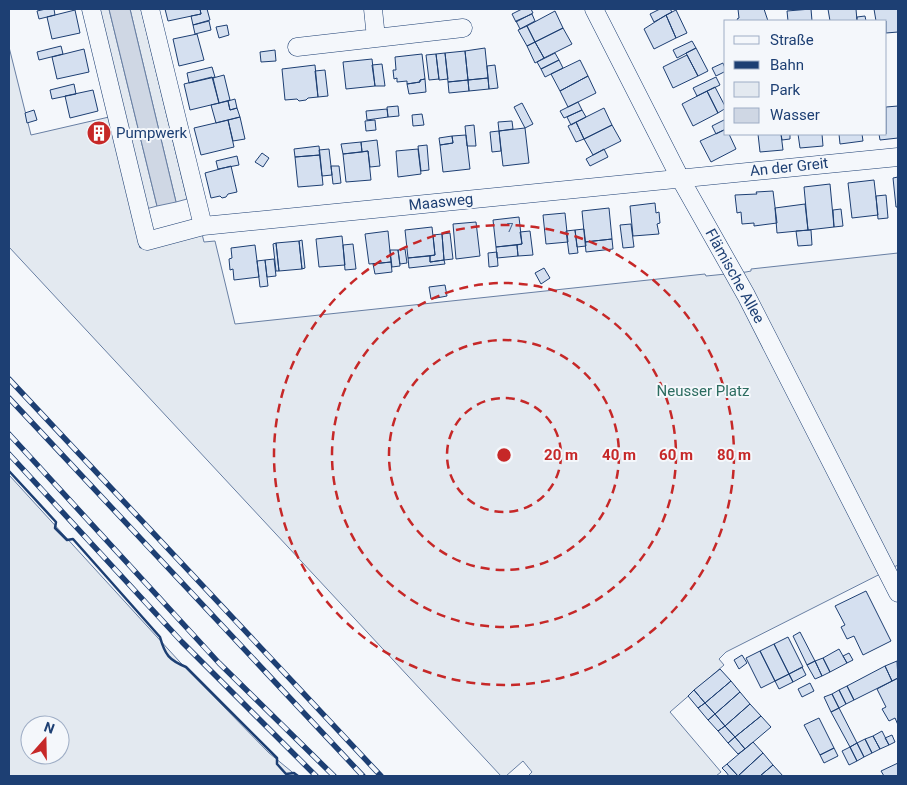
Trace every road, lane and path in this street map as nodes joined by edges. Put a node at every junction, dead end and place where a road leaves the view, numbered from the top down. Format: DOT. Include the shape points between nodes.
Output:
graph roads {
  1 [pos="91,9"];
  2 [pos="150,9"];
  3 [pos="373,9"];
  4 [pos="594,9"];
  5 [pos="463,28"];
  6 [pos="376,38"];
  7 [pos="296,47"];
  8 [pos="898,156"];
  9 [pos="680,178"];
  10 [pos="203,226"];
  11 [pos="898,593"];
  1 -- 10 [label="street, Maasweg" via="147,241"];
  2 -- 10 [label="street"];
  3 -- 6 [label="street"];
  4 -- 9 [label="street, Flämische Allee"];
  5 -- 6 [label="street"];
  6 -- 7 [label="street"];
  8 -- 9 [label="street, An der Greit"];
  9 -- 10 [label="street, Maasweg"];
  9 -- 11 [label="street, Flämische Allee" via="746,295"];
}
